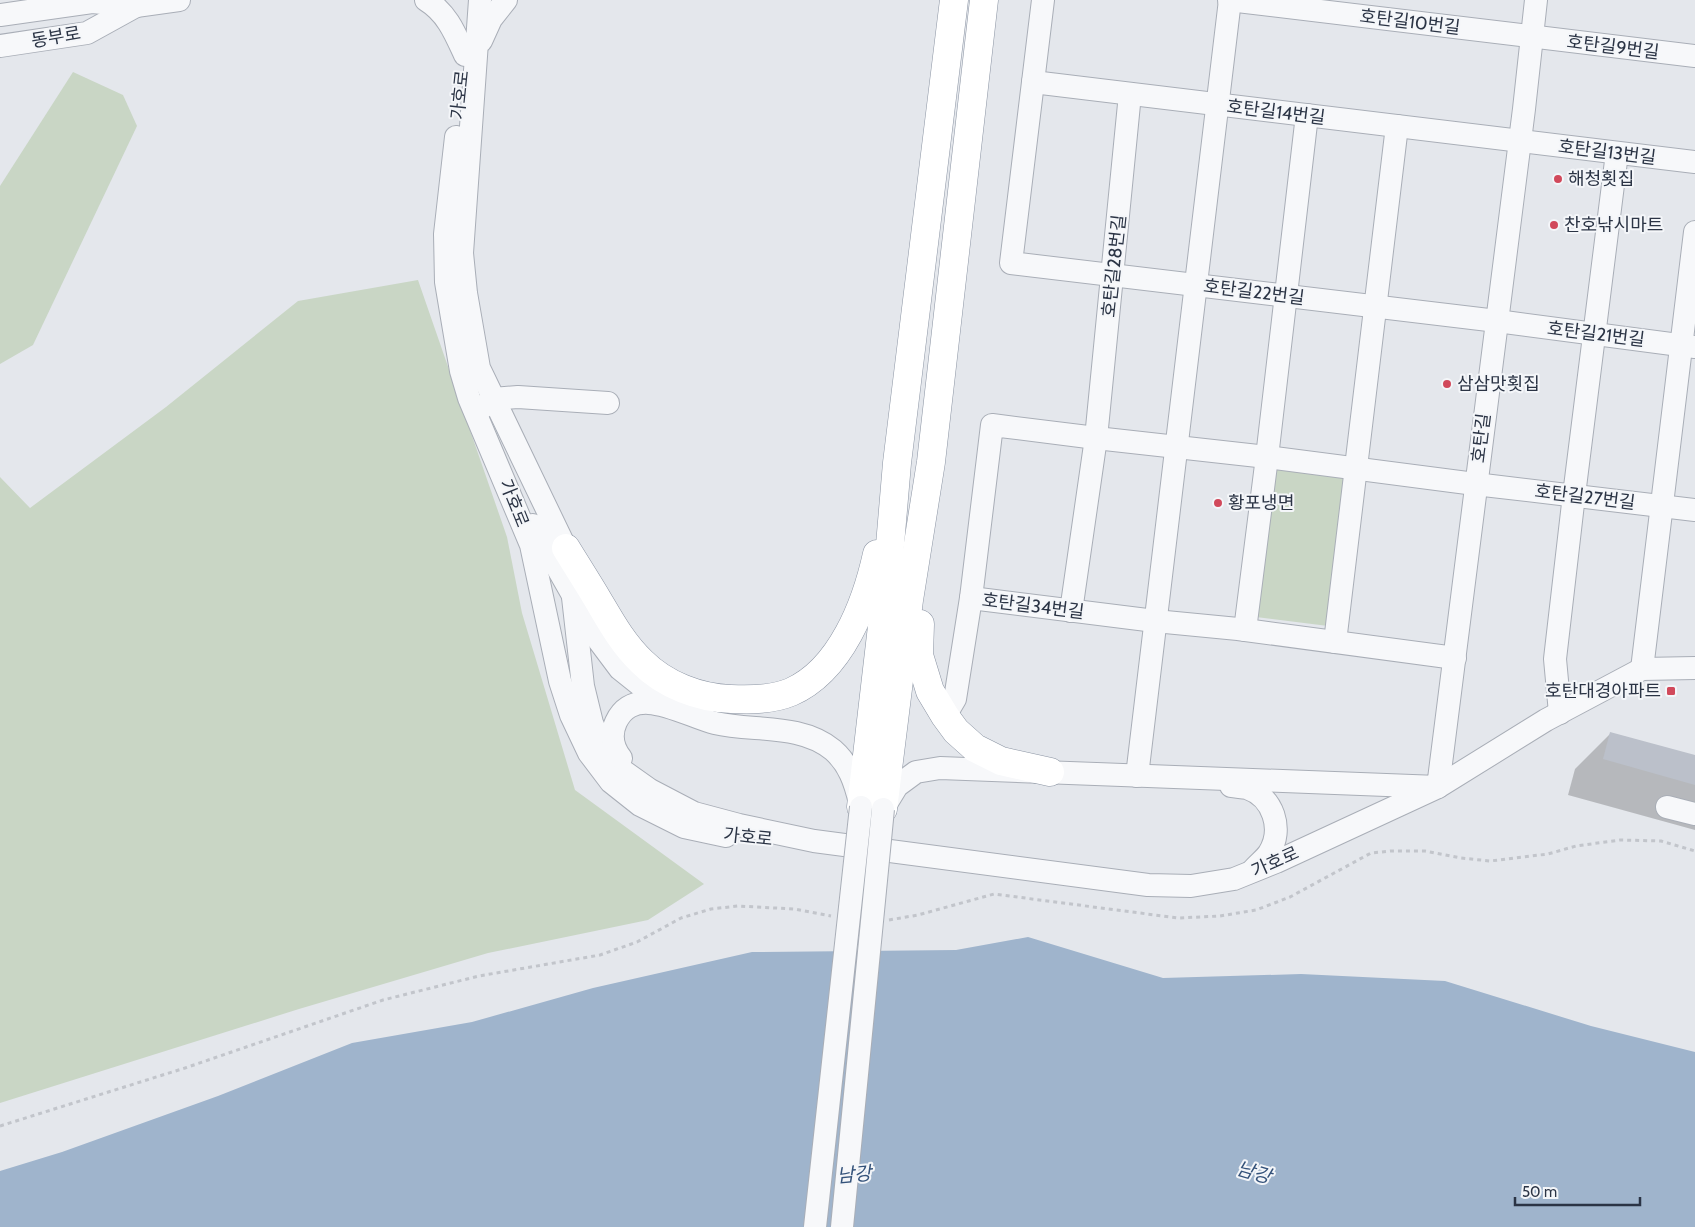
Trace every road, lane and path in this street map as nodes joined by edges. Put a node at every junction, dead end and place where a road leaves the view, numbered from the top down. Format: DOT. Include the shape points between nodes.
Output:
graph roads {
  1 [pos="178,0"];
  2 [pos="426,0"];
  3 [pos="471,0"];
  4 [pos="480,0"];
  5 [pos="506,0"];
  6 [pos="954,0"];
  7 [pos="984,0"];
  8 [pos="1043,0"];
  9 [pos="1229,0"];
  10 [pos="1536,0"];
  11 [pos="136,6"];
  12 [pos="0,15"];
  13 [pos="1532,37"];
  14 [pos="0,46"];
  15 [pos="471,53"];
  16 [pos="1695,56"];
  17 [pos="1033,82"];
  18 [pos="1130,94"];
  19 [pos="1217,104"];
  20 [pos="1307,115"];
  21 [pos="1397,126"];
  22 [pos="1520,141"];
  23 [pos="1617,153"];
  24 [pos="1695,162"];
  25 [pos="1695,232"];
  26 [pos="1113,276"];
  27 [pos="1196,285"];
  28 [pos="1286,296"];
  29 [pos="1376,306"];
  30 [pos="1497,321"];
  31 [pos="1595,334"];
  32 [pos="1688,346"];
  33 [pos="608,403"];
  34 [pos="484,406"];
  35 [pos="1096,438"];
  36 [pos="1176,447"];
  37 [pos="1267,456"];
  38 [pos="931,462"];
  39 [pos="897,463"];
  40 [pos="498,464"];
  41 [pos="1357,469"];
  42 [pos="1475,484"];
  43 [pos="1574,495"];
  44 [pos="1662,506"];
  45 [pos="1695,510"];
  46 [pos="566,548"];
  47 [pos="574,594"];
  48 [pos="971,598"];
  49 [pos="1071,611"];
  50 [pos="1155,621"];
  51 [pos="1245,630"];
  52 [pos="1334,642"];
  53 [pos="1455,658"];
  54 [pos="1695,668"];
  55 [pos="1642,669"];
  56 [pos="665,705"];
  57 [pos="1560,713"];
  58 [pos="945,716"];
  59 [pos="1050,772"];
  60 [pos="1136,776"];
  61 [pos="1176,777"];
  62 [pos="1438,787"];
  63 [pos="650,790"];
  64 [pos="1667,807"];
  65 [pos="872,808"];
  66 [pos="1695,814"];
  67 [pos="814,841"];
  68 [pos="1250,873"];
  69 [pos="815,1227"];
  70 [pos="842,1227"];
  1 -- 11 [label="street, 동부로"];
  2 -- 15 [label="street" via="436,6"];
  3 -- 15 [label="street, 가호로"];
  4 -- 15 [label="street, 가호로"];
  5 -- 15 [label="street"];
  6 -- 39 [label="highway"];
  7 -- 38 [label="highway"];
  8 -- 17 [label="street"];
  9 -- 13 [label="street, 호탄길10번길"];
  9 -- 19 [label="street"];
  10 -- 13 [label="street, 호탄길"];
  11 -- 12 [label="street, 동부로" via="92,2"];
  11 -- 14 [label="street, 동부로" via="87,32"];
  13 -- 16 [label="street, 호탄길9번길"];
  13 -- 22 [label="street, 호탄길"];
  15 -- 34 [label="street, 가호로" via="462,253"];
  17 -- 18 [label="street, 호탄길14번길"];
  17 -- 26 [label="street, 호탄길22번길" via="1011,263"];
  18 -- 19 [label="street, 호탄길14번길"];
  18 -- 26 [label="street, 호탄길28번길"];
  19 -- 20 [label="street, 호탄길14번길"];
  19 -- 27 [label="street"];
  20 -- 21 [label="street, 호탄길14번길"];
  20 -- 28 [label="street"];
  21 -- 22 [label="street, 호탄길14번길"];
  21 -- 29 [label="street"];
  22 -- 23 [label="street, 호탄길13번길"];
  22 -- 30 [label="street, 호탄길"];
  23 -- 24 [label="street, 호탄길13번길"];
  23 -- 31 [label="street"];
  25 -- 32 [label="street"];
  26 -- 27 [label="street, 호탄길22번길"];
  26 -- 35 [label="street, 호탄길28번길"];
  27 -- 28 [label="street, 호탄길22번길"];
  27 -- 36 [label="street"];
  28 -- 29 [label="street, 호탄길22번길"];
  28 -- 37 [label="street"];
  29 -- 30 [label="street, 호탄길22번길"];
  29 -- 41 [label="street"];
  30 -- 31 [label="street, 호탄길21번길"];
  30 -- 42 [label="street, 호탄길"];
  31 -- 32 [label="street, 호탄길21번길"];
  31 -- 43 [label="street"];
  32 -- 44 [label="street"];
  33 -- 34 [label="street" via="518,397"];
  34 -- 40 [label="street, 가호로"];
  34 -- 46 [label="street, 가호로"];
  35 -- 36 [label="street"];
  35 -- 48 [label="street" via="992,425"];
  35 -- 49 [label="street, 호탄길28번길"];
  36 -- 37 [label="street"];
  36 -- 50 [label="street"];
  37 -- 41 [label="street"];
  37 -- 51 [label="street"];
  38 -- 58 [label="highway" via="919,655 930,691"];
  38 -- 65 [label="highway"];
  39 -- 46 [label="highway" via="871,580 858,615 841,646 817,675 791,692 757,700 715,698 674,686 643,663 620,638"];
  39 -- 65 [label="highway"];
  40 -- 47 [label="street"];
  40 -- 67 [label="street, 가호로" via="531,545 560,681 571,715 589,753 611,782 640,805 684,827 744,840"];
  41 -- 42 [label="street"];
  41 -- 52 [label="street"];
  42 -- 43 [label="street, 호탄길27번길"];
  42 -- 53 [label="street, 호탄길"];
  43 -- 44 [label="street, 호탄길27번길"];
  43 -- 57 [label="street" via="1555,659"];
  44 -- 45 [label="street, 호탄길27번길"];
  44 -- 55 [label="street"];
  46 -- 47 [label="street, 가호로"];
  47 -- 56 [label="street" via="599,641 620,669"];
  47 -- 63 [label="street, 가호로" via="583,686 592,723 603,748 619,768"];
  48 -- 49 [label="street, 호탄길34번길"];
  48 -- 58 [label="street, 호탄길34번길" via="955,698"];
  49 -- 50 [label="street, 호탄길34번길"];
  50 -- 51 [label="street, 호탄길34번길"];
  50 -- 60 [label="street"];
  51 -- 52 [label="street, 호탄길34번길"];
  52 -- 53 [label="street, 호탄길34번길"];
  53 -- 62 [label="street, 호탄길"];
  54 -- 55 [label="street, 가호로"];
  55 -- 57 [label="street, 가호로"];
  56 -- 63 [label="street" via="644,702 626,708 612,735 616,752 630,772"];
  56 -- 65 [label="street" via="714,723 806,735 831,748 844,762"];
  57 -- 62 [label="street, 가호로"];
  58 -- 59 [label="highway" via="975,748 1001,760"];
  59 -- 60 [label="street"];
  59 -- 65 [label="street" via="940,768 916,772"];
  60 -- 61 [label="street"];
  61 -- 62 [label="street"];
  61 -- 68 [label="street" via="1247,788 1263,798 1274,812 1276,833 1269,852"];
  62 -- 68 [label="street, 가호로"];
  63 -- 67 [label="street, 가호로" via="694,812"];
  64 -- 66 [label="street"];
  65 -- 69 [label="street, bridge"];
  65 -- 70 [label="street, bridge"];
  67 -- 68 [label="street, 가호로" via="1148,885 1191,886"];
}
